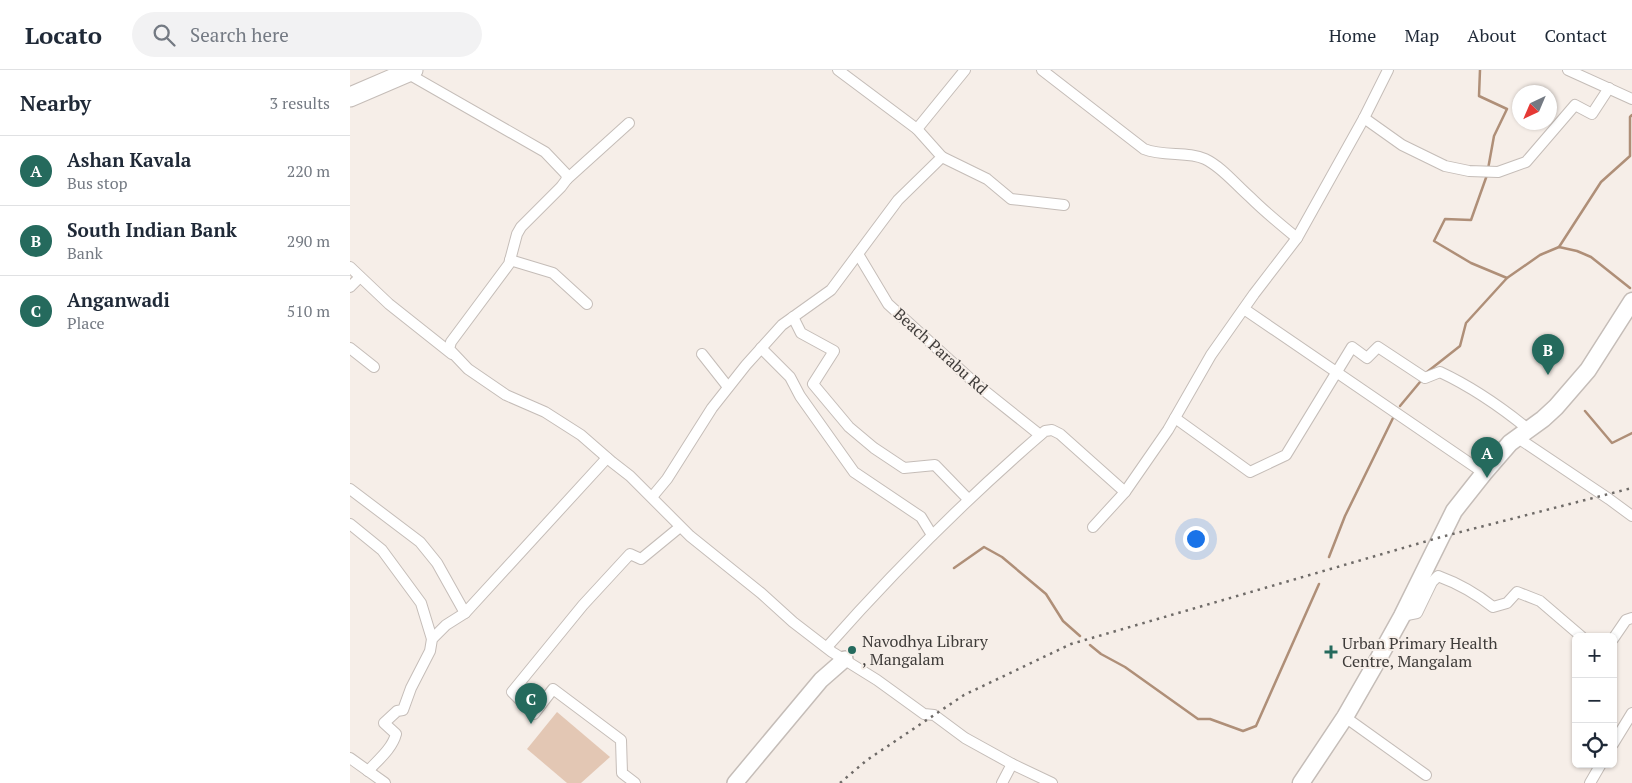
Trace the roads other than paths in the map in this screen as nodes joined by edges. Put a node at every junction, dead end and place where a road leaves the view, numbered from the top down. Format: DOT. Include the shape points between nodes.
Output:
graph roads {
  1 [pos="838,70"];
  2 [pos="965,70"];
  3 [pos="1042,70"];
  4 [pos="1388,70"];
  5 [pos="1568,70"];
  6 [pos="407,71"];
  7 [pos="1608,88"];
  8 [pos="350,97"];
  9 [pos="1632,99"];
  10 [pos="1364,118"];
  11 [pos="629,123"];
  12 [pos="917,129"];
  13 [pos="942,157"];
  14 [pos="567,179"];
  15 [pos="1064,205"];
  16 [pos="1297,238"];
  17 [pos="858,254"];
  18 [pos="510,260"];
  19 [pos="350,267"];
  20 [pos="360,277"];
  21 [pos="350,287"];
  22 [pos="1632,301"];
  23 [pos="587,304"];
  24 [pos="1244,308"];
  25 [pos="793,318"];
  26 [pos="350,348"];
  27 [pos="760,348"];
  28 [pos="453,354"];
  29 [pos="702,354"];
  30 [pos="374,367"];
  31 [pos="1337,372"];
  32 [pos="728,386"];
  33 [pos="1175,418"];
  34 [pos="1523,433"];
  35 [pos="1040,435"];
  36 [pos="607,458"];
  37 [pos="1484,473"];
  38 [pos="350,489"];
  39 [pos="1125,492"];
  40 [pos="652,497"];
  41 [pos="968,499"];
  42 [pos="1632,516"];
  43 [pos="350,524"];
  44 [pos="680,526"];
  45 [pos="1093,527"];
  46 [pos="932,535"];
  47 [pos="465,613"];
  48 [pos="1402,616"];
  49 [pos="1632,618"];
  50 [pos="1577,633"];
  51 [pos="1617,633"];
  52 [pos="432,639"];
  53 [pos="827,647"];
  54 [pos="845,659"];
  55 [pos="1632,713"];
  56 [pos="1344,717"];
  57 [pos="1617,737"];
  58 [pos="350,758"];
  59 [pos="1012,764"];
  60 [pos="1599,768"];
  61 [pos="368,771"];
  62 [pos="1426,775"];
  63 [pos="385,783"];
  64 [pos="635,783"];
  65 [pos="734,783"];
  66 [pos="1002,783"];
  67 [pos="1052,783"];
  68 [pos="1301,783"];
  69 [pos="1590,783"];
  1 -- 12 [label="street"];
  2 -- 12 [label="street"];
  3 -- 16 [label="street" via="1144,150 1155,154 1204,158 1216,165"];
  4 -- 10 [label="street"];
  5 -- 7 [label="street"];
  6 -- 8 [label="highway"];
  6 -- 14 [label="street" via="545,152"];
  7 -- 9 [label="street"];
  7 -- 10 [label="street" via="1592,114 1575,105 1526,162 1498,172 1445,166 1402,145"];
  10 -- 16 [label="street"];
  11 -- 14 [label="street"];
  12 -- 13 [label="street"];
  13 -- 15 [label="street" via="987,179 1011,199"];
  13 -- 17 [label="street" via="898,200"];
  14 -- 18 [label="street" via="521,227"];
  16 -- 24 [label="street"];
  17 -- 25 [label="street" via="831,290"];
  17 -- 35 [label="street, Beach Parabu Rd" via="888,304 976,384"];
  18 -- 23 [label="street" via="552,273"];
  18 -- 28 [label="street" via="451,342"];
  19 -- 20 [label="street"];
  20 -- 21 [label="street"];
  20 -- 28 [label="street"];
  22 -- 34 [label="main road" via="1588,370 1556,407"];
  24 -- 31 [label="street"];
  24 -- 33 [label="street" via="1211,355"];
  25 -- 27 [label="street"];
  25 -- 41 [label="street" via="801,333 834,351 813,384 849,427 904,468 935,464"];
  26 -- 30 [label="street"];
  27 -- 32 [label="street"];
  27 -- 46 [label="street" via="790,377 854,472 921,517"];
  28 -- 36 [label="street" via="468,369 506,395 567,425"];
  29 -- 32 [label="street"];
  31 -- 33 [label="street" via="1286,455 1250,472"];
  31 -- 34 [label="street" via="1352,347 1367,358 1378,347 1425,378 1440,372 1459,381 1502,408"];
  31 -- 37 [label="street"];
  32 -- 40 [label="street"];
  33 -- 39 [label="street"];
  34 -- 37 [label="main road"];
  34 -- 42 [label="street"];
  35 -- 39 [label="street" via="1052,430 1060,434"];
  35 -- 41 [label="street"];
  36 -- 40 [label="street"];
  36 -- 47 [label="street"];
  37 -- 48 [label="main road" via="1454,511"];
  38 -- 47 [label="street" via="420,542 437,562"];
  39 -- 45 [label="street"];
  40 -- 44 [label="street"];
  41 -- 46 [label="street"];
  43 -- 52 [label="street" via="382,550 421,603"];
  44 -- 53 [label="street"];
  44 -- 64 [label="street" via="641,559 630,554 583,605 512,692 534,714 553,689 621,740 622,773"];
  46 -- 53 [label="street" via="872,595"];
  47 -- 52 [label="street"];
  48 -- 50 [label="street" via="1417,613 1438,576 1494,607 1507,603 1517,592 1540,601"];
  48 -- 56 [label="main road"];
  49 -- 51 [label="street" via="1626,620"];
  52 -- 61 [label="street" via="430,651 403,710 397,711 384,723 396,734 394,739"];
  53 -- 54 [label="street"];
  54 -- 59 [label="street" via="924,714 934,715 965,738"];
  54 -- 65 [label="street" via="821,680"];
  55 -- 57 [label="street"];
  56 -- 62 [label="street"];
  56 -- 68 [label="main road"];
  58 -- 61 [label="street"];
  59 -- 66 [label="street"];
  59 -- 67 [label="street"];
  60 -- 69 [label="street"];
  61 -- 63 [label="street"];
}
